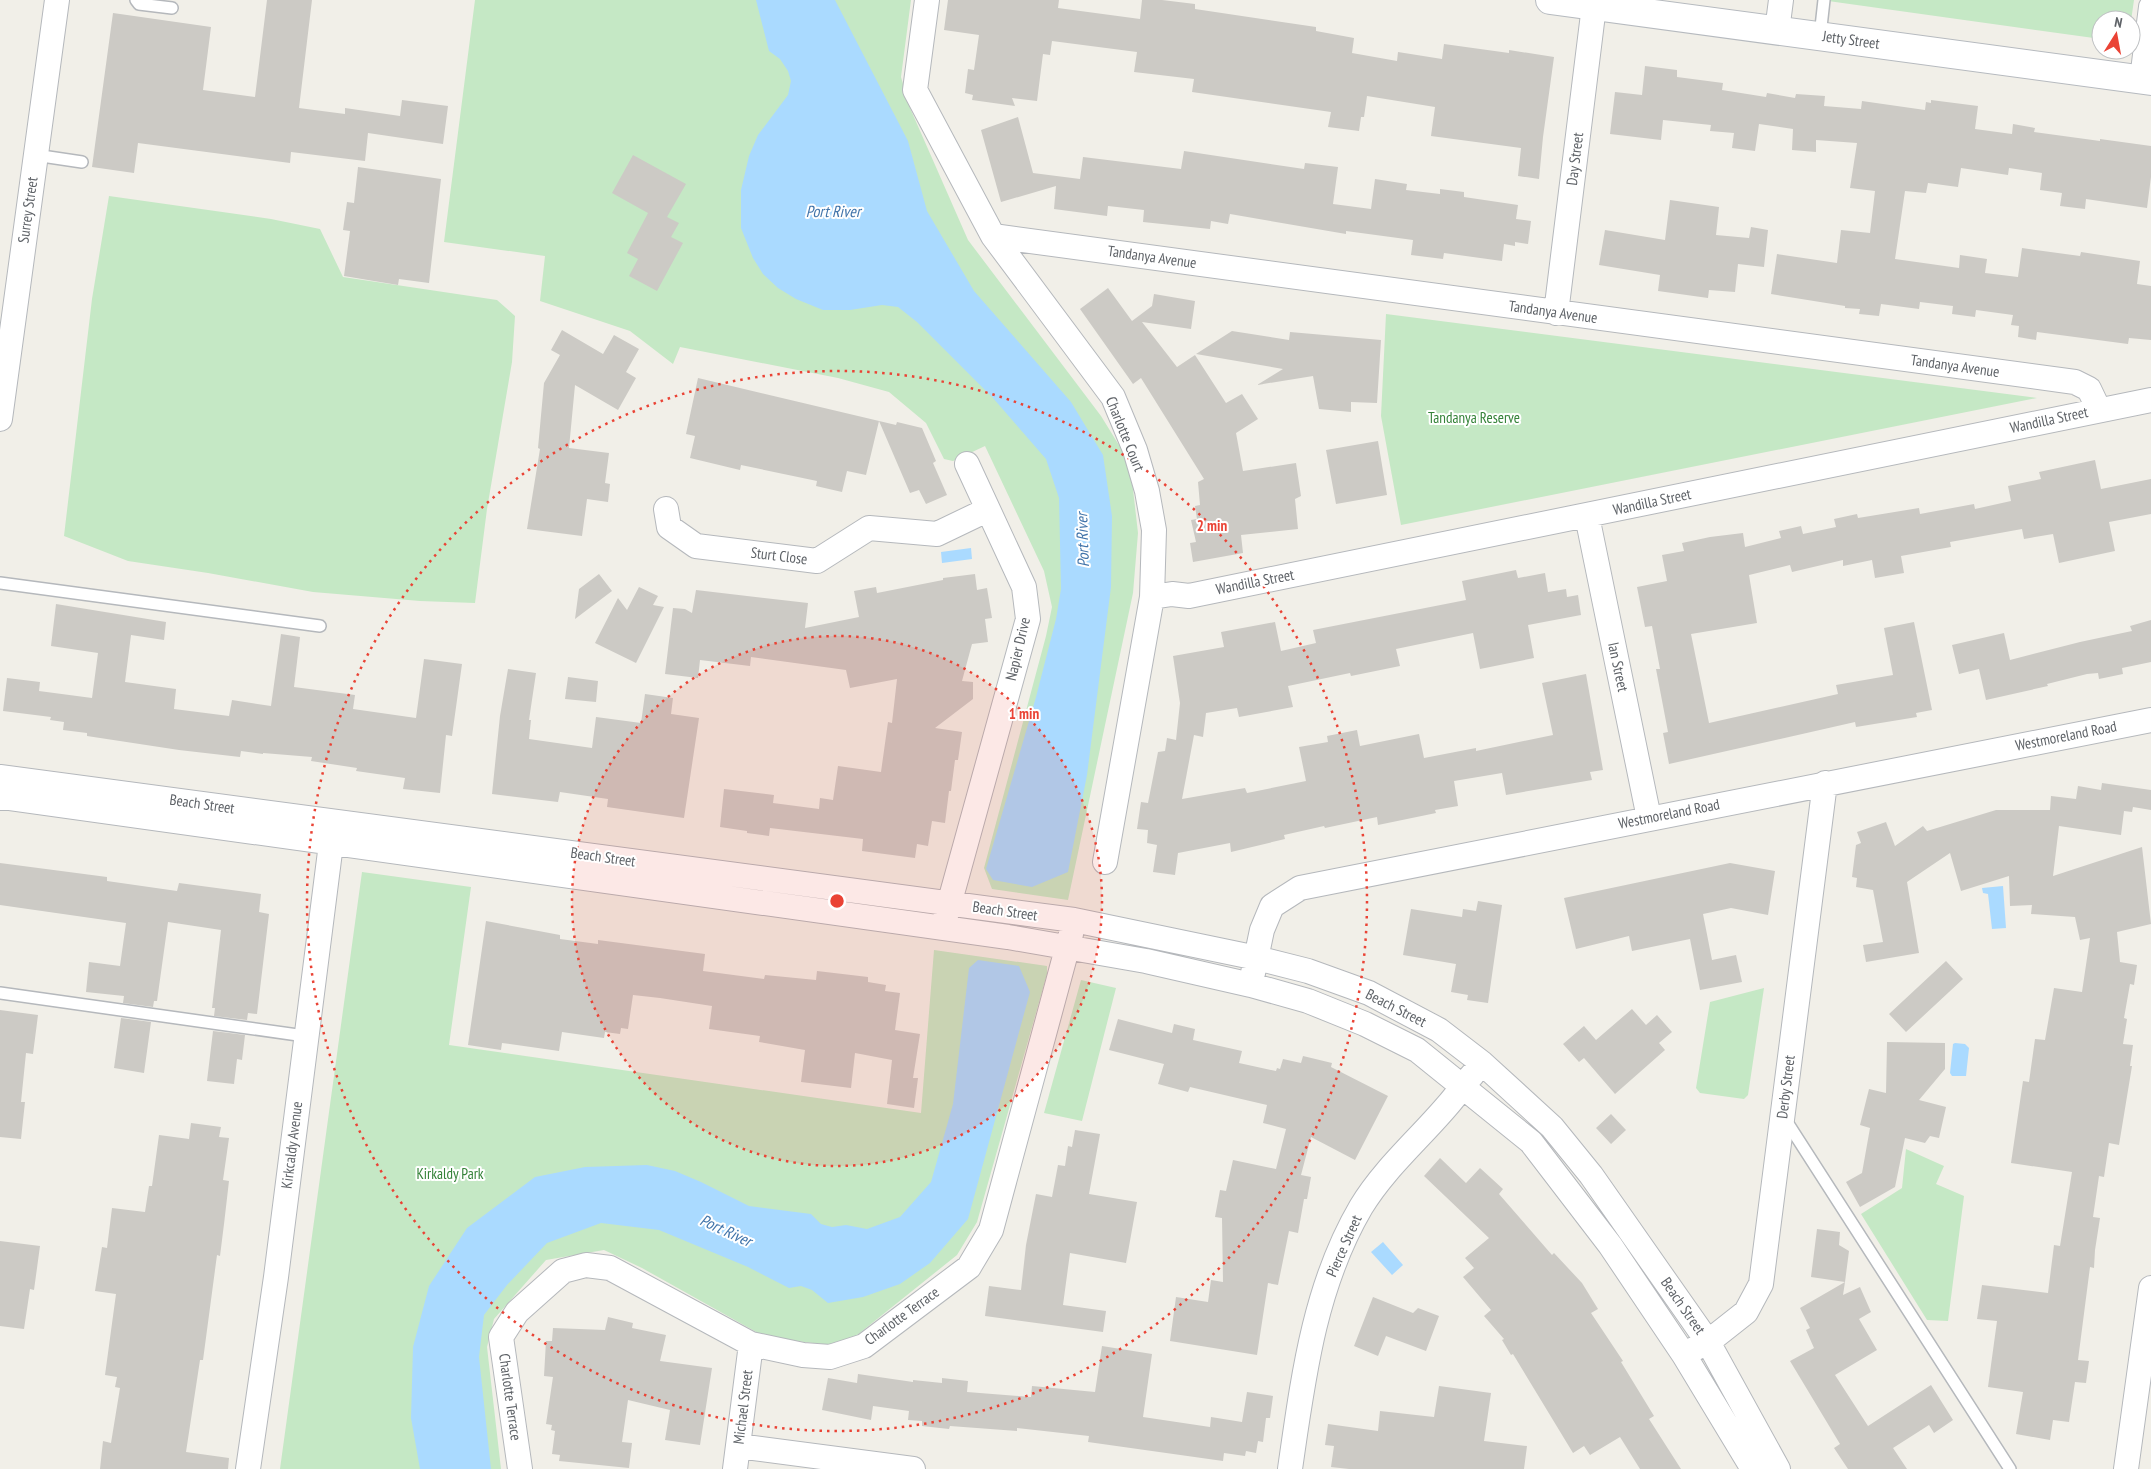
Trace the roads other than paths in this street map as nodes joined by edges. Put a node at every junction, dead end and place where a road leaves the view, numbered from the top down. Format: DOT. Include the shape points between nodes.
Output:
graph roads {
  1 [pos="57,0"];
  2 [pos="136,0"];
  3 [pos="927,0"];
  4 [pos="1550,0"];
  5 [pos="1781,0"];
  6 [pos="1824,0"];
  7 [pos="1594,6"];
  8 [pos="2151,7"];
  9 [pos="172,8"];
  10 [pos="1777,30"];
  11 [pos="1820,36"];
  12 [pos="2146,80"];
  13 [pos="35,155"];
  14 [pos="82,162"];
  15 [pos="994,236"];
  16 [pos="1556,313"];
  17 [pos="2151,400"];
  18 [pos="2099,410"];
  19 [pos="0,419"];
  20 [pos="967,464"];
  21 [pos="666,509"];
  22 [pos="987,510"];
  23 [pos="1587,516"];
  24 [pos="0,583"];
  25 [pos="1152,597"];
  26 [pos="320,626"];
  27 [pos="2151,720"];
  28 [pos="0,777"];
  29 [pos="1825,783"];
  30 [pos="0,798"];
  31 [pos="1649,818"];
  32 [pos="332,832"];
  33 [pos="1105,862"];
  34 [pos="948,903"];
  35 [pos="1074,920"];
  36 [pos="943,928"];
  37 [pos="1068,948"];
  38 [pos="1257,958"];
  39 [pos="1251,984"];
  40 [pos="0,993"];
  41 [pos="305,1036"];
  42 [pos="1482,1063"];
  43 [pos="1463,1086"];
  44 [pos="1783,1116"];
  45 [pos="2151,1288"];
  46 [pos="2151,1292"];
  47 [pos="1708,1342"];
  48 [pos="751,1344"];
  49 [pos="1684,1355"];
  50 [pos="738,1446"];
  51 [pos="248,1469"];
  52 [pos="520,1469"];
  53 [pos="735,1469"];
  54 [pos="913,1469"];
  55 [pos="1290,1469"];
  56 [pos="1753,1469"];
  57 [pos="1778,1469"];
  58 [pos="2010,1469"];
  59 [pos="2126,1469"];
  1 -- 13 [label="street, Surrey Street"];
  2 -- 9 [label="lane" via="139,4"];
  3 -- 15 [label="street, Charlotte Court" via="915,90"];
  4 -- 7 [label="street, Jetty Street"];
  5 -- 10 [label="street"];
  6 -- 11 [label="lane"];
  7 -- 10 [label="street, Jetty Street"];
  7 -- 16 [label="street, Day Street"];
  8 -- 12 [label="street"];
  10 -- 11 [label="street, Jetty Street"];
  11 -- 12 [label="street, Jetty Street"];
  13 -- 14 [label="lane"];
  13 -- 19 [label="street, Surrey Street"];
  15 -- 16 [label="street, Tandanya Avenue"];
  15 -- 25 [label="street, Charlotte Court" via="1113,397 1135,450 1148,499 1154,530"];
  16 -- 18 [label="street, Tandanya Avenue" via="2076,382 2089,388"];
  17 -- 18 [label="street, Wandilla Street"];
  18 -- 23 [label="street, Wandilla Street"];
  20 -- 22 [label="street, Napier Drive"];
  21 -- 22 [label="street, Sturt Close" via="670,527 696,546 817,561 869,528 937,534"];
  22 -- 34 [label="street, Napier Drive" via="1024,587 1028,619"];
  23 -- 25 [label="street, Wandilla Street" via="1189,596"];
  23 -- 31 [label="street, Ian Street"];
  24 -- 26 [label="lane"];
  25 -- 33 [label="street, Charlotte Court"];
  27 -- 29 [label="street, Westmoreland Road"];
  28 -- 32 [label="street, Beach Street"];
  29 -- 31 [label="street, Westmoreland Road"];
  29 -- 44 [label="street, Derby Street"];
  30 -- 32 [label="street, Beach Street"];
  31 -- 38 [label="street, Westmoreland Road" via="1300,888 1272,906 1262,930"];
  32 -- 34 [label="street, Beach Street"];
  32 -- 36 [label="street, Beach Street"];
  32 -- 41 [label="street, Kirkcaldy Avenue"];
  34 -- 35 [label="street, Beach Street"];
  34 -- 36 [label="street, Napier Drive"];
  35 -- 37 [label="street, Charlotte Terrace"];
  35 -- 38 [label="street, Beach Street"];
  36 -- 37 [label="street, Beach Street"];
  37 -- 39 [label="street, Beach Street"];
  37 -- 48 [label="street, Charlotte Terrace" via="992,1230 969,1268 864,1346 830,1357"];
  38 -- 39 [label="street, Westmoreland Road"];
  38 -- 42 [label="street, Beach Street" via="1308,971 1369,993 1439,1030"];
  39 -- 43 [label="street, Beach Street" via="1308,1001 1365,1024 1417,1050"];
  40 -- 41 [label="lane"];
  41 -- 51 [label="street, Kirkcaldy Avenue" via="276,1277"];
  42 -- 43 [label="street, Pierce Street"];
  42 -- 47 [label="street, Beach Street" via="1552,1127 1592,1174"];
  43 -- 49 [label="street, Beach Street" via="1531,1142 1610,1245"];
  43 -- 55 [label="street, Pierce Street" via="1389,1168 1361,1207 1340,1249 1319,1307 1306,1362"];
  44 -- 47 [label="street, Derby Street" via="1761,1284 1746,1312"];
  44 -- 58 [label="lane"];
  45 -- 46 [label="street"];
  46 -- 59 [label="street"];
  47 -- 49 [label="street, Derby Street"];
  47 -- 57 [label="street, Beach Street"];
  48 -- 50 [label="street, Michael Street"];
  48 -- 52 [label="street, Charlotte Terrace" via="610,1268 586,1265 563,1270 517,1312 501,1337"];
  49 -- 56 [label="street, Beach Street"];
  50 -- 53 [label="street, Michael Street"];
  50 -- 54 [label="street"];
}
